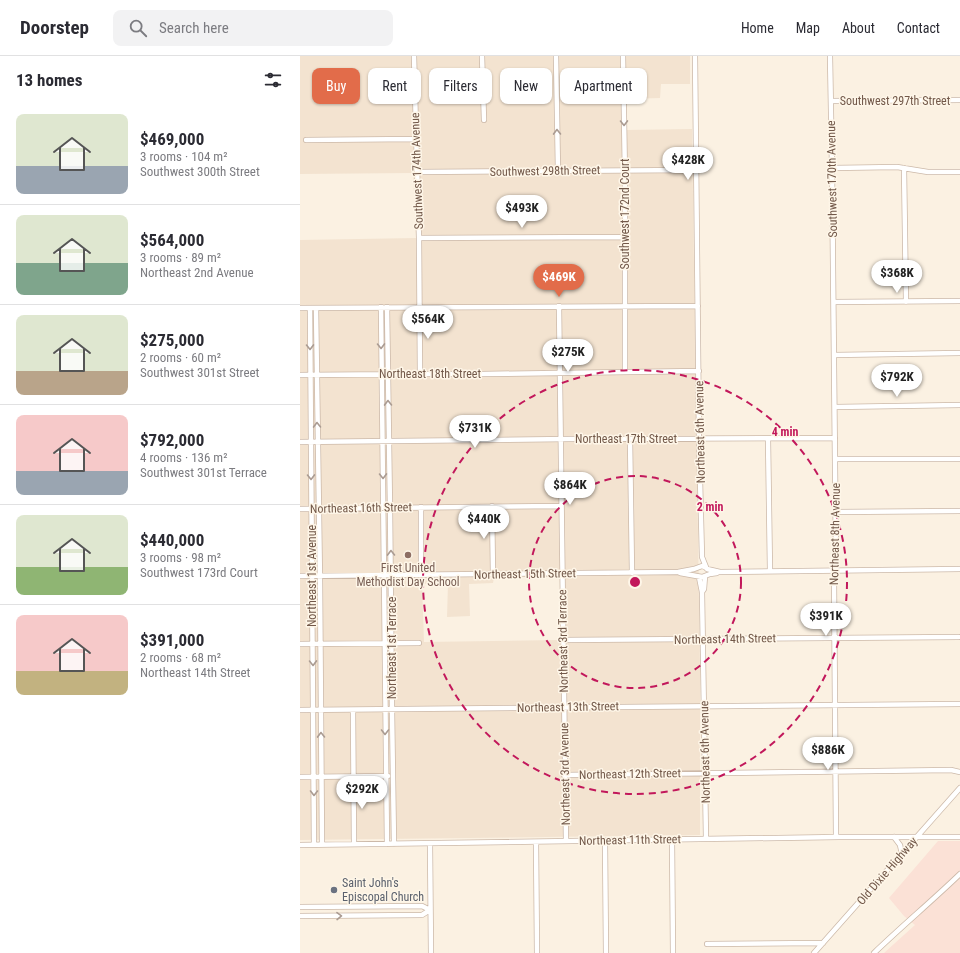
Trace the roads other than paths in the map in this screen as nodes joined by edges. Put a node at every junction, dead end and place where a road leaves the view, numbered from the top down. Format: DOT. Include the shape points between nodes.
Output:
graph roads {
  1 [pos="414,56"];
  2 [pos="482,56"];
  3 [pos="556,56"];
  4 [pos="623,56"];
  5 [pos="695,56"];
  6 [pos="830,56"];
  7 [pos="960,100"];
  8 [pos="831,101"];
  9 [pos="484,120"];
  10 [pos="416,139"];
  11 [pos="306,140"];
  12 [pos="832,168"];
  13 [pos="904,168"];
  14 [pos="625,170"];
  15 [pos="696,170"];
  16 [pos="558,171"];
  17 [pos="417,172"];
  18 [pos="960,172"];
  19 [pos="625,237"];
  20 [pos="419,238"];
  21 [pos="960,301"];
  22 [pos="834,302"];
  23 [pos="906,302"];
  24 [pos="559,306"];
  25 [pos="625,306"];
  26 [pos="698,306"];
  27 [pos="381,307"];
  28 [pos="387,307"];
  29 [pos="419,307"];
  30 [pos="300,308"];
  31 [pos="310,308"];
  32 [pos="316,308"];
  33 [pos="960,353"];
  34 [pos="834,355"];
  35 [pos="699,371"];
  36 [pos="560,372"];
  37 [pos="625,372"];
  38 [pos="382,374"];
  39 [pos="388,374"];
  40 [pos="420,374"];
  41 [pos="300,375"];
  42 [pos="310,375"];
  43 [pos="317,375"];
  44 [pos="960,405"];
  45 [pos="835,407"];
  46 [pos="835,438"];
  47 [pos="561,439"];
  48 [pos="630,439"];
  49 [pos="699,439"];
  50 [pos="768,439"];
  51 [pos="300,442"];
  52 [pos="311,442"];
  53 [pos="318,442"];
  54 [pos="382,442"];
  55 [pos="389,442"];
  56 [pos="835,459"];
  57 [pos="960,459"];
  58 [pos="492,506"];
  59 [pos="562,506"];
  60 [pos="421,507"];
  61 [pos="383,508"];
  62 [pos="390,508"];
  63 [pos="300,509"];
  64 [pos="312,509"];
  65 [pos="319,509"];
  66 [pos="960,511"];
  67 [pos="836,512"];
  68 [pos="702,557"];
  69 [pos="698,568"];
  70 [pos="706,568"];
  71 [pos="960,569"];
  72 [pos="835,570"];
  73 [pos="770,571"];
  74 [pos="678,572"];
  75 [pos="720,572"];
  76 [pos="632,573"];
  77 [pos="493,574"];
  78 [pos="562,574"];
  79 [pos="384,575"];
  80 [pos="391,575"];
  81 [pos="423,575"];
  82 [pos="300,576"];
  83 [pos="312,576"];
  84 [pos="320,576"];
  85 [pos="699,576"];
  86 [pos="706,576"];
  87 [pos="702,592"];
  88 [pos="959,637"];
  89 [pos="835,638"];
  90 [pos="703,639"];
  91 [pos="563,640"];
  92 [pos="384,643"];
  93 [pos="392,643"];
  94 [pos="419,643"];
  95 [pos="300,644"];
  96 [pos="313,644"];
  97 [pos="320,644"];
  98 [pos="960,704"];
  99 [pos="835,705"];
  100 [pos="704,706"];
  101 [pos="564,707"];
  102 [pos="300,710"];
  103 [pos="314,710"];
  104 [pos="320,710"];
  105 [pos="353,710"];
  106 [pos="385,710"];
  107 [pos="392,710"];
  108 [pos="836,771"];
  109 [pos="960,772"];
  110 [pos="705,773"];
  111 [pos="564,775"];
  112 [pos="386,776"];
  113 [pos="393,776"];
  114 [pos="300,777"];
  115 [pos="314,777"];
  116 [pos="322,777"];
  117 [pos="354,777"];
  118 [pos="960,788"];
  119 [pos="836,837"];
  120 [pos="894,837"];
  121 [pos="917,837"];
  122 [pos="960,837"];
  123 [pos="672,839"];
  124 [pos="706,839"];
  125 [pos="605,840"];
  126 [pos="566,841"];
  127 [pos="536,842"];
  128 [pos="430,843"];
  129 [pos="314,844"];
  130 [pos="322,844"];
  131 [pos="354,844"];
  132 [pos="387,844"];
  133 [pos="394,844"];
  134 [pos="300,845"];
  135 [pos="902,854"];
  136 [pos="960,874"];
  137 [pos="352,906"];
  138 [pos="300,907"];
  139 [pos="430,910"];
  140 [pos="352,915"];
  141 [pos="300,916"];
  142 [pos="823,943"];
  143 [pos="707,944"];
  144 [pos="431,953"];
  145 [pos="537,953"];
  146 [pos="606,953"];
  147 [pos="673,953"];
  148 [pos="814,953"];
  149 [pos="874,953"];
  1 -- 10 [label="street, Southwest 174th Avenue"];
  2 -- 9 [label="street"];
  16 -- 3 [label="street, one-way"];
  4 -- 14 [label="street, Southwest 172nd Court, one-way"];
  5 -- 15 [label="street, Northeast 6th Avenue"];
  6 -- 8 [label="street, Southwest 170th Avenue"];
  7 -- 8 [label="street, Southwest 297th Street"];
  8 -- 12 [label="street, Southwest 170th Avenue"];
  10 -- 11 [label="street"];
  10 -- 17 [label="street, Southwest 174th Avenue"];
  12 -- 13 [label="street"];
  12 -- 22 [label="street, Southwest 170th Avenue"];
  13 -- 18 [label="street" via="928,172"];
  13 -- 23 [label="street"];
  14 -- 15 [label="street, Southwest 298th Street"];
  14 -- 16 [label="street, Southwest 298th Street"];
  14 -- 19 [label="street, Southwest 172nd Court"];
  15 -- 26 [label="street, Northeast 6th Avenue"];
  16 -- 17 [label="street, Southwest 298th Street"];
  17 -- 20 [label="street, Southwest 174th Avenue"];
  19 -- 20 [label="street"];
  19 -- 25 [label="street, Southwest 172nd Court"];
  20 -- 29 [label="street, Southwest 174th Avenue"];
  21 -- 23 [label="street"];
  22 -- 23 [label="street"];
  22 -- 34 [label="street, Northeast 8th Avenue"];
  24 -- 25 [label="street"];
  24 -- 29 [label="street"];
  24 -- 36 [label="street"];
  25 -- 26 [label="street"];
  25 -- 37 [label="street, Southwest 172nd Court"];
  26 -- 35 [label="street, Northeast 6th Avenue"];
  27 -- 28 [label="street"];
  27 -- 32 [label="street"];
  27 -- 38 [label="street, Northeast 1st Terrace, one-way"];
  28 -- 29 [label="street"];
  28 -- 39 [label="street, Northeast 1st Terrace"];
  29 -- 40 [label="street, Southwest 174th Avenue"];
  30 -- 31 [label="street"];
  31 -- 32 [label="street"];
  31 -- 42 [label="street, Northeast 1st Avenue, one-way"];
  32 -- 43 [label="street, Northeast 1st Avenue"];
  33 -- 34 [label="street"];
  34 -- 45 [label="street, Northeast 8th Avenue"];
  35 -- 37 [label="street, Northeast 18th Street"];
  35 -- 49 [label="street, Northeast 6th Avenue"];
  36 -- 37 [label="street, Northeast 18th Street"];
  36 -- 40 [label="street, Northeast 18th Street"];
  36 -- 47 [label="street"];
  38 -- 39 [label="street, Northeast 18th Street"];
  38 -- 43 [label="street, Northeast 18th Street"];
  38 -- 54 [label="street, Northeast 1st Terrace"];
  39 -- 40 [label="street, Northeast 18th Street"];
  55 -- 39 [label="street, Northeast 1st Terrace, one-way"];
  41 -- 42 [label="street, Northeast 18th Street"];
  42 -- 43 [label="street, Northeast 18th Street"];
  42 -- 52 [label="street, Northeast 1st Avenue"];
  53 -- 43 [label="street, Northeast 1st Avenue, one-way"];
  44 -- 45 [label="street"];
  45 -- 46 [label="street, Northeast 8th Avenue"];
  46 -- 50 [label="street, Northeast 17th Street"];
  46 -- 56 [label="street, Northeast 8th Avenue"];
  47 -- 48 [label="street, Northeast 17th Street"];
  47 -- 55 [label="street, Northeast 17th Street"];
  47 -- 59 [label="street, Northeast 3rd Terrace"];
  48 -- 49 [label="street, Northeast 17th Street"];
  48 -- 76 [label="street"];
  49 -- 50 [label="street, Northeast 17th Street"];
  49 -- 68 [label="street, Northeast 6th Avenue"];
  50 -- 73 [label="street"];
  51 -- 52 [label="street"];
  52 -- 53 [label="street"];
  52 -- 64 [label="street, Northeast 1st Avenue, one-way"];
  53 -- 54 [label="street"];
  53 -- 65 [label="street, Northeast 1st Avenue"];
  54 -- 55 [label="street"];
  54 -- 61 [label="street, Northeast 1st Terrace, one-way"];
  55 -- 62 [label="street, Northeast 1st Terrace"];
  56 -- 57 [label="street"];
  56 -- 67 [label="street, Northeast 8th Avenue"];
  58 -- 59 [label="street, Northeast 16th Street"];
  58 -- 60 [label="street, Northeast 16th Street"];
  58 -- 77 [label="street"];
  59 -- 78 [label="street, Northeast 3rd Terrace"];
  60 -- 62 [label="street, Northeast 16th Street"];
  60 -- 81 [label="street"];
  61 -- 62 [label="street, Northeast 16th Street"];
  61 -- 65 [label="street, Northeast 16th Street"];
  61 -- 79 [label="street, Northeast 1st Terrace"];
  80 -- 62 [label="street, Northeast 1st Terrace, one-way"];
  63 -- 64 [label="street, Northeast 16th Street"];
  64 -- 65 [label="street, Northeast 16th Street"];
  64 -- 83 [label="street, Northeast 1st Avenue"];
  65 -- 84 [label="street, Northeast 1st Avenue"];
  66 -- 67 [label="street"];
  67 -- 72 [label="street, Northeast 8th Avenue"];
  68 -- 69 [label="street, Northeast 6th Avenue"];
  68 -- 70 [label="street, Northeast 6th Avenue"];
  69 -- 70 [label="street"];
  69 -- 74 [label="street, Northeast 15th Street"];
  69 -- 85 [label="street" via="696,572"];
  70 -- 75 [label="street"];
  70 -- 86 [label="street"];
  71 -- 72 [label="street"];
  72 -- 73 [label="street"];
  72 -- 89 [label="street, Northeast 8th Avenue"];
  73 -- 75 [label="street"];
  74 -- 76 [label="street, Northeast 15th Street"];
  74 -- 85 [label="street, Northeast 15th Street"];
  75 -- 86 [label="street"];
  76 -- 78 [label="street, Northeast 15th Street"];
  77 -- 78 [label="street, Northeast 15th Street"];
  77 -- 81 [label="street, Northeast 15th Street"];
  78 -- 91 [label="street, Northeast 3rd Terrace"];
  79 -- 80 [label="street, Northeast 15th Street"];
  79 -- 84 [label="street, Northeast 15th Street"];
  79 -- 92 [label="street, Northeast 1st Terrace"];
  80 -- 81 [label="street, Northeast 15th Street"];
  80 -- 93 [label="street, Northeast 1st Terrace"];
  82 -- 83 [label="street, Northeast 15th Street"];
  83 -- 84 [label="street, Northeast 15th Street"];
  83 -- 96 [label="street, Northeast 1st Avenue"];
  84 -- 97 [label="street, Northeast 1st Avenue"];
  85 -- 86 [label="street"];
  85 -- 87 [label="street, Northeast 6th Avenue"];
  86 -- 87 [label="street, Northeast 6th Avenue"];
  87 -- 90 [label="street, Northeast 6th Avenue"];
  88 -- 89 [label="street, Northeast 14th Street"];
  89 -- 90 [label="street, Northeast 14th Street"];
  89 -- 99 [label="street, Northeast 8th Avenue"];
  90 -- 91 [label="street, Northeast 14th Street"];
  90 -- 100 [label="street, Northeast 6th Avenue"];
  91 -- 101 [label="street, Northeast 3rd Terrace"];
  92 -- 93 [label="street"];
  92 -- 97 [label="street"];
  92 -- 106 [label="street, Northeast 1st Terrace"];
  93 -- 94 [label="street"];
  93 -- 107 [label="street, Northeast 1st Terrace"];
  95 -- 96 [label="street"];
  96 -- 97 [label="street"];
  96 -- 103 [label="street, Northeast 1st Avenue, one-way"];
  97 -- 104 [label="street, Northeast 1st Avenue"];
  98 -- 99 [label="street, Northeast 13th Street"];
  99 -- 100 [label="street, Northeast 13th Street"];
  99 -- 108 [label="street, Northeast 8th Avenue"];
  100 -- 101 [label="street, Northeast 13th Street"];
  100 -- 110 [label="street, Northeast 6th Avenue"];
  101 -- 107 [label="street, Northeast 13th Street"];
  101 -- 111 [label="street, Northeast 3rd Avenue"];
  102 -- 103 [label="street, Northeast 13th Street"];
  103 -- 104 [label="street, Northeast 13th Street"];
  103 -- 115 [label="street, Northeast 1st Avenue"];
  104 -- 105 [label="street, Northeast 13th Street"];
  116 -- 104 [label="street, Northeast 1st Avenue, one-way"];
  105 -- 106 [label="street, Northeast 13th Street"];
  105 -- 117 [label="street"];
  106 -- 107 [label="street, Northeast 13th Street"];
  106 -- 112 [label="street, Northeast 1st Terrace, one-way"];
  107 -- 113 [label="street, Northeast 1st Terrace"];
  108 -- 109 [label="street, Northeast 12th Street"];
  108 -- 110 [label="street, Northeast 12th Street"];
  108 -- 119 [label="street, Northeast 8th Avenue"];
  110 -- 111 [label="street, Northeast 12th Street"];
  110 -- 124 [label="street, Northeast 6th Avenue"];
  111 -- 126 [label="street, Northeast 3rd Avenue"];
  112 -- 113 [label="street"];
  112 -- 117 [label="street"];
  112 -- 132 [label="street, Northeast 1st Terrace"];
  113 -- 133 [label="street, Northeast 1st Terrace"];
  114 -- 115 [label="street"];
  115 -- 116 [label="street"];
  115 -- 129 [label="street, Northeast 1st Avenue, one-way"];
  116 -- 117 [label="street"];
  116 -- 130 [label="street, Northeast 1st Avenue"];
  117 -- 131 [label="street"];
  118 -- 121 [label="street, Old Dixie Highway"];
  119 -- 120 [label="street, Northeast 11th Street"];
  119 -- 124 [label="street, Northeast 11th Street"];
  120 -- 121 [label="street, Northeast 11th Street"];
  120 -- 135 [label="street" via="900,845"];
  121 -- 122 [label="street, Northeast 11th Street"];
  121 -- 135 [label="street, Old Dixie Highway"];
  123 -- 124 [label="street, Northeast 11th Street"];
  123 -- 125 [label="street, Northeast 11th Street"];
  123 -- 147 [label="street"];
  125 -- 126 [label="street, Northeast 11th Street"];
  125 -- 146 [label="street"];
  126 -- 127 [label="street, Northeast 11th Street"];
  127 -- 128 [label="street, Northeast 11th Street"];
  127 -- 145 [label="street"];
  128 -- 133 [label="street, Northeast 11th Street"];
  128 -- 139 [label="street"];
  129 -- 130 [label="street, Northeast 11th Street"];
  129 -- 134 [label="street, Northeast 11th Street"];
  130 -- 131 [label="street, Northeast 11th Street"];
  131 -- 132 [label="street, Northeast 11th Street"];
  132 -- 133 [label="street, Northeast 11th Street"];
  135 -- 142 [label="street, Old Dixie Highway"];
  136 -- 149 [label="street"];
  137 -- 138 [label="street"];
  137 -- 139 [label="street" via="422,906"];
  137 -- 140 [label="street"];
  139 -- 140 [label="street" via="422,914"];
  139 -- 144 [label="street"];
  141 -- 140 [label="street, one-way"];
  142 -- 143 [label="street"];
  142 -- 148 [label="street, Old Dixie Highway"];
}
